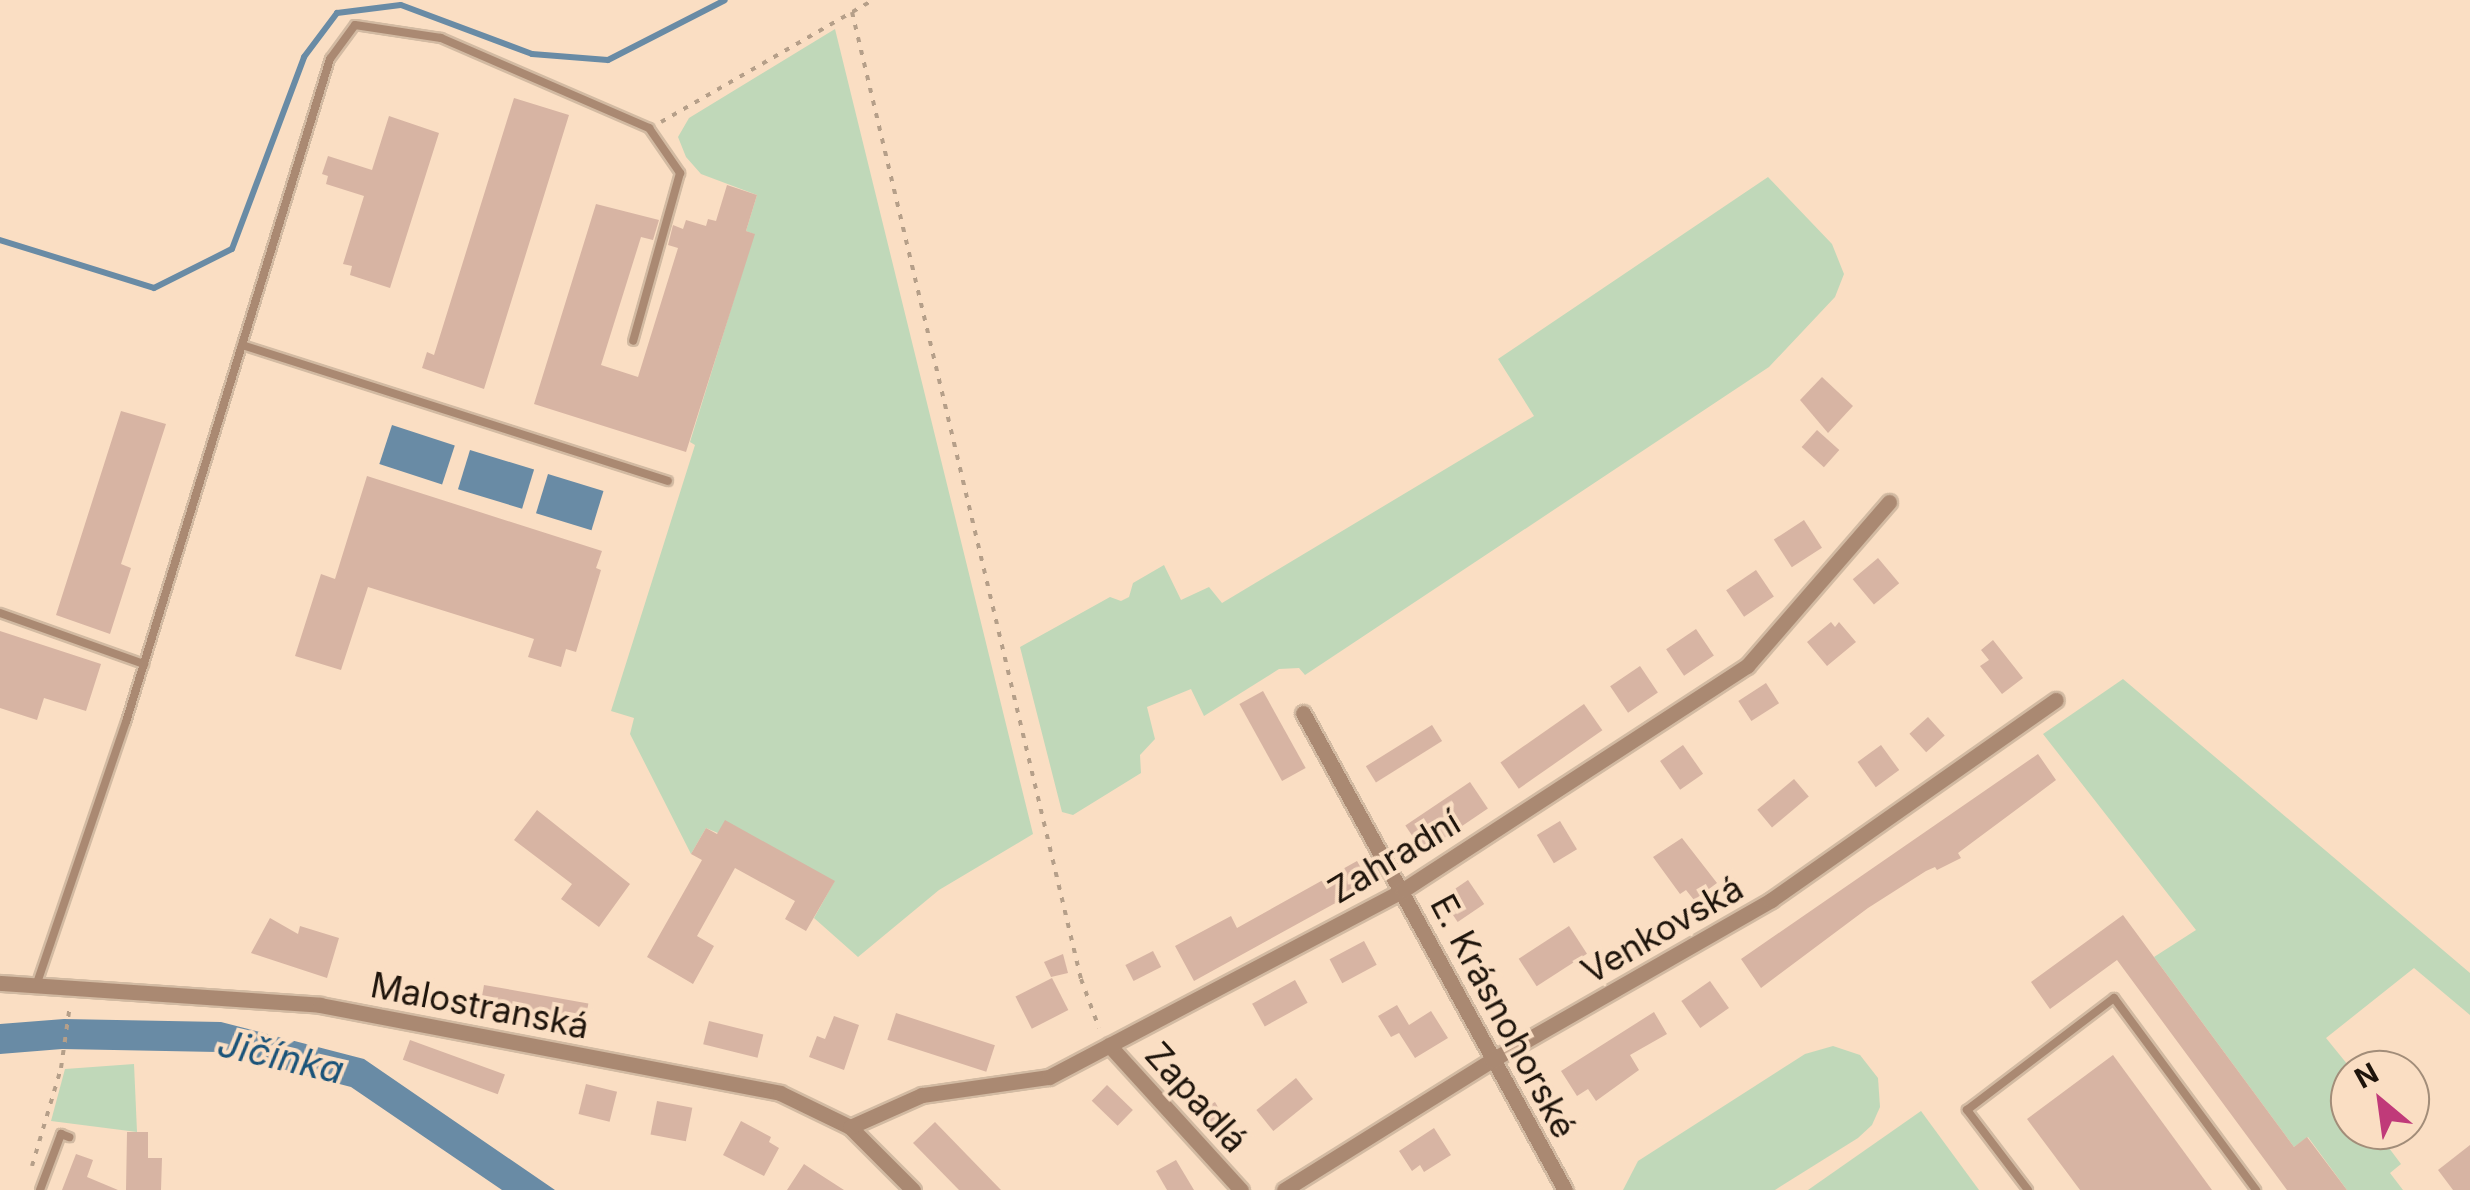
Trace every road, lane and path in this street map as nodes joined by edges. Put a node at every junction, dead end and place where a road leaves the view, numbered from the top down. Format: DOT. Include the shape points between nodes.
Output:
graph roads {
  1 [pos="874,0"];
  2 [pos="852,12"];
  3 [pos="650,128"];
  4 [pos="633,341"];
  5 [pos="242,345"];
  6 [pos="668,482"];
  7 [pos="1890,502"];
  8 [pos="0,613"];
  9 [pos="144,664"];
  10 [pos="2056,700"];
  11 [pos="1302,713"];
  12 [pos="1403,890"];
  13 [pos="0,983"];
  14 [pos="37,984"];
  15 [pos="71,1002"];
  16 [pos="1109,1045"];
  17 [pos="1492,1060"];
  18 [pos="850,1126"];
  19 [pos="69,1136"];
  20 [pos="30,1172"];
  21 [pos="40,1190"];
  22 [pos="914,1190"];
  23 [pos="1241,1190"];
  24 [pos="1284,1190"];
  25 [pos="1565,1190"];
  26 [pos="2028,1190"];
  27 [pos="2256,1190"];
  1 -- 2 [label="path"];
  2 -- 3 [label="path"];
  2 -- 16 [label="path" via="1081,980"];
  3 -- 4 [label="lane" via="680,173"];
  3 -- 5 [label="lane" via="441,38 354,25 330,59"];
  5 -- 6 [label="lane"];
  5 -- 9 [label="lane"];
  7 -- 12 [label="street, Zahradní" via="1747,666"];
  8 -- 9 [label="lane"];
  9 -- 14 [label="lane"];
  10 -- 17 [label="street, Venkovská" via="1772,900"];
  11 -- 12 [label="street, E. Krásnohorské"];
  12 -- 16 [label="street, Zahradní"];
  12 -- 17 [label="street, E. Krásnohorské"];
  13 -- 14 [label="street, Malostranská"];
  14 -- 18 [label="street, Malostranská" via="320,1005 780,1093"];
  15 -- 20 [label="path" via="61,1068"];
  16 -- 18 [label="street, Zahradní" via="1048,1077 922,1095"];
  16 -- 23 [label="street, Zapadlá"];
  17 -- 24 [label="street, Venkovská"];
  17 -- 25 [label="street, E. Krásnohorské"];
  18 -- 22 [label="street, Malostranská"];
  19 -- 21 [label="lane" via="62,1134"];
  26 -- 27 [label="lane" via="1966,1110 2114,998"];
}
